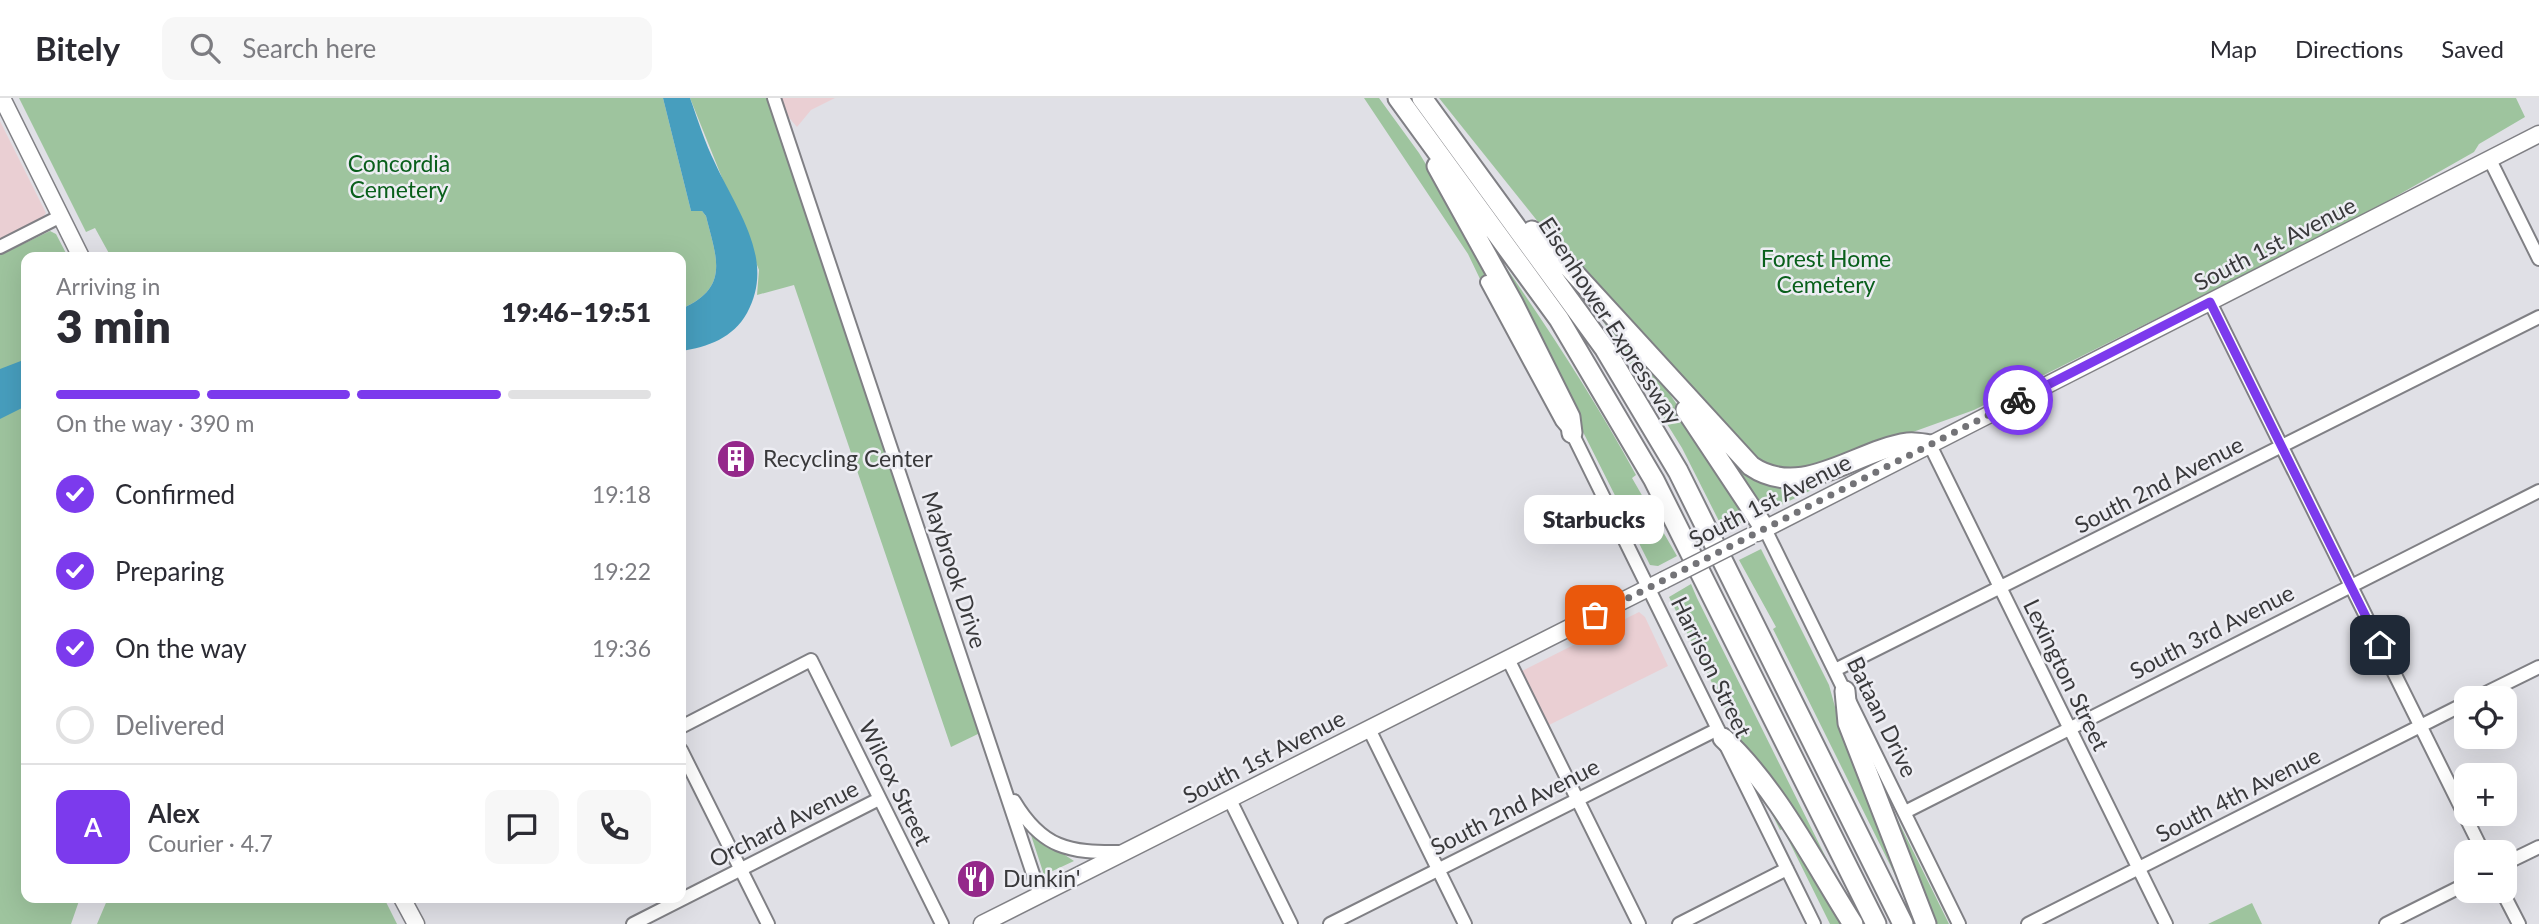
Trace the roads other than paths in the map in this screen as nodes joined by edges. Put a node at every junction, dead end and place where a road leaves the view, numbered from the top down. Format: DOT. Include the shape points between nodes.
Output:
graph roads {
  1 [pos="2,98"];
  2 [pos="774,98"];
  3 [pos="1398,98"];
  4 [pos="1422,98"];
  5 [pos="1423,133"];
  6 [pos="2539,134"];
  7 [pos="2490,160"];
  8 [pos="61,216"];
  9 [pos="1511,216"];
  10 [pos="0,247"];
  11 [pos="79,252"];
  12 [pos="2539,259"];
  13 [pos="1487,282"];
  14 [pos="2210,302"];
  15 [pos="2539,317"];
  16 [pos="1664,374"];
  17 [pos="1572,433"];
  18 [pos="1930,445"];
  19 [pos="2282,447"];
  20 [pos="2539,491"];
  21 [pos="1758,533"];
  22 [pos="2350,584"];
  23 [pos="1648,588"];
  24 [pos="2000,588"];
  25 [pos="1508,659"];
  26 [pos="2539,667"];
  27 [pos="1835,670"];
  28 [pos="2500,686"];
  29 [pos="1845,691"];
  30 [pos="2454,710"];
  31 [pos="686,724"];
  32 [pos="2420,726"];
  33 [pos="1369,729"];
  34 [pos="2069,729"];
  35 [pos="1720,733"];
  36 [pos="686,760"];
  37 [pos="1001,779"];
  38 [pos="879,799"];
  39 [pos="1577,799"];
  40 [pos="1230,800"];
  41 [pos="1905,812"];
  42 [pos="2477,840"];
  43 [pos="2539,847"];
  44 [pos="1126,852"];
  45 [pos="2517,858"];
  46 [pos="740,869"];
  47 [pos="1438,869"];
  48 [pos="1787,869"];
  49 [pos="2138,869"];
  50 [pos="2454,890"];
  51 [pos="1040,895"];
  52 [pos="686,897"];
  53 [pos="405,903"];
  54 [pos="674,903"];
  55 [pos="2508,903"];
  56 [pos="416,924"];
  57 [pos="633,924"];
  58 [pos="768,924"];
  59 [pos="942,924"];
  60 [pos="982,924"];
  61 [pos="1291,924"];
  62 [pos="1330,924"];
  63 [pos="1465,924"];
  64 [pos="1639,924"];
  65 [pos="1679,924"];
  66 [pos="1814,924"];
  67 [pos="1853,924"];
  68 [pos="1876,924"];
  69 [pos="1903,924"];
  70 [pos="1926,924"];
  71 [pos="1959,924"];
  72 [pos="2028,924"];
  73 [pos="2166,924"];
  74 [pos="2386,924"];
  75 [pos="2518,924"];
  1 -- 8 [label="main road"];
  2 -- 37 [label="street, Maybrook Drive"];
  3 -- 5 [label="highway, Eisenhower Expressway"];
  4 -- 9 [label="highway, Eisenhower Expressway"];
  5 -- 17 [label="highway" via="1443,180 1519,314 1570,417"];
  5 -- 68 [label="highway, Eisenhower Expressway" via="1559,319 1623,424"];
  6 -- 7 [label="main road, South 1st Avenue"];
  7 -- 12 [label="street"];
  7 -- 14 [label="main road, South 1st Avenue"];
  8 -- 10 [label="street"];
  8 -- 11 [label="main road"];
  9 -- 16 [label="highway" via="1543,239"];
  9 -- 69 [label="highway, Eisenhower Expressway" via="1605,349 1678,471"];
  13 -- 17 [label="street, Harrison Street"];
  14 -- 18 [label="main road, South 1st Avenue"];
  14 -- 19 [label="street"];
  15 -- 19 [label="street, South 2nd Avenue"];
  16 -- 18 [label="highway" via="1751,466 1779,479 1808,476 1909,442"];
  16 -- 21 [label="highway"];
  17 -- 23 [label="street, Harrison Street"];
  18 -- 21 [label="main road, South 1st Avenue"];
  18 -- 24 [label="street, Lexington Street"];
  19 -- 22 [label="street"];
  19 -- 24 [label="street, South 2nd Avenue"];
  20 -- 22 [label="street, South 3rd Avenue"];
  21 -- 23 [label="main road, South 1st Avenue, bridge"];
  21 -- 27 [label="street, Bataan Drive"];
  22 -- 32 [label="street"];
  22 -- 34 [label="street, South 3rd Avenue"];
  23 -- 25 [label="main road, South 1st Avenue"];
  23 -- 35 [label="street, Harrison Street"];
  24 -- 27 [label="street, South 2nd Avenue"];
  24 -- 34 [label="street, Lexington Street"];
  25 -- 33 [label="main road, South 1st Avenue"];
  25 -- 39 [label="street"];
  26 -- 28 [label="street"];
  27 -- 29 [label="street, Bataan Drive"];
  29 -- 41 [label="street, Bataan Drive"];
  29 -- 70 [label="highway" via="1848,723"];
  30 -- 32 [label="street, South 4th Avenue"];
  31 -- 38 [label="street, Wilcox Street" via="811,660"];
  32 -- 42 [label="street"];
  32 -- 49 [label="street, South 4th Avenue"];
  33 -- 40 [label="main road, South 1st Avenue"];
  33 -- 47 [label="street"];
  34 -- 41 [label="street, South 3rd Avenue"];
  34 -- 49 [label="street, Lexington Street"];
  35 -- 39 [label="street, South 2nd Avenue"];
  35 -- 48 [label="street, Harrison Street"];
  35 -- 67 [label="highway" via="1762,783"];
  36 -- 46 [label="street"];
  37 -- 44 [label="street" via="1027,823 1059,846 1079,853"];
  37 -- 51 [label="street, Maybrook Drive"];
  38 -- 46 [label="street, Orchard Avenue"];
  38 -- 59 [label="street, Wilcox Street"];
  39 -- 47 [label="street, South 2nd Avenue"];
  39 -- 64 [label="street"];
  40 -- 44 [label="main road, South 1st Avenue"];
  40 -- 61 [label="street"];
  41 -- 71 [label="street, Bataan Drive"];
  43 -- 45 [label="street"];
  44 -- 51 [label="main road, South 1st Avenue"];
  46 -- 52 [label="street, Orchard Avenue"];
  46 -- 58 [label="street"];
  47 -- 62 [label="street, South 2nd Avenue"];
  47 -- 63 [label="street"];
  48 -- 65 [label="street"];
  48 -- 66 [label="street, Harrison Street"];
  49 -- 72 [label="street, South 4th Avenue"];
  49 -- 73 [label="street, Lexington Street"];
  50 -- 74 [label="street"];
  51 -- 60 [label="main road, South 1st Avenue"];
  53 -- 56 [label="main road"];
  54 -- 57 [label="street, Orchard Avenue"];
  55 -- 75 [label="street"];
}
